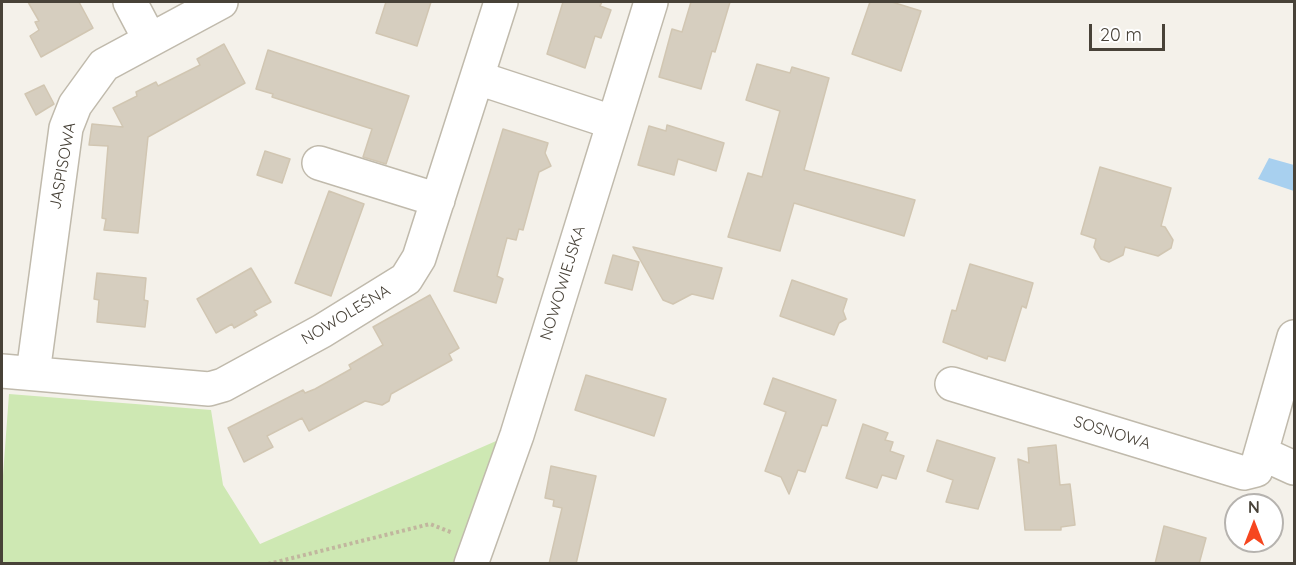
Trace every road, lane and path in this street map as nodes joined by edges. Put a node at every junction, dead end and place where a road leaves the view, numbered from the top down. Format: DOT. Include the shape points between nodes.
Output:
graph roads {
  1 [pos="130,2"];
  2 [pos="221,2"];
  3 [pos="501,2"];
  4 [pos="651,2"];
  5 [pos="150,40"];
  6 [pos="478,78"];
  7 [pos="612,122"];
  8 [pos="319,163"];
  9 [pos="438,200"];
  10 [pos="1294,337"];
  11 [pos="17,372"];
  12 [pos="952,384"];
  13 [pos="1261,453"];
  14 [pos="1294,468"];
  15 [pos="474,553"];
  16 [pos="268,564"];
  1 -- 5 [label="street"];
  2 -- 5 [label="street, JASPISOWA"];
  3 -- 6 [label="street, NOWOLEŚNA"];
  4 -- 7 [label="street, NOWOWIEJSKA"];
  5 -- 11 [label="street, JASPISOWA" via="104,65 75,105 66,128"];
  6 -- 7 [label="street"];
  6 -- 9 [label="street, NOWOLEŚNA"];
  7 -- 15 [label="street, NOWOWIEJSKA" via="517,435"];
  8 -- 9 [label="street"];
  9 -- 11 [label="street, NOWOLEŚNA" via="419,258 406,279 223,385 208,389"];
  10 -- 13 [label="street, SOSNOWA"];
  12 -- 13 [label="street, SOSNOWA" via="1244,473 1256,470"];
  13 -- 14 [label="street"];
  15 -- 16 [label="path" via="430,524"];
}
